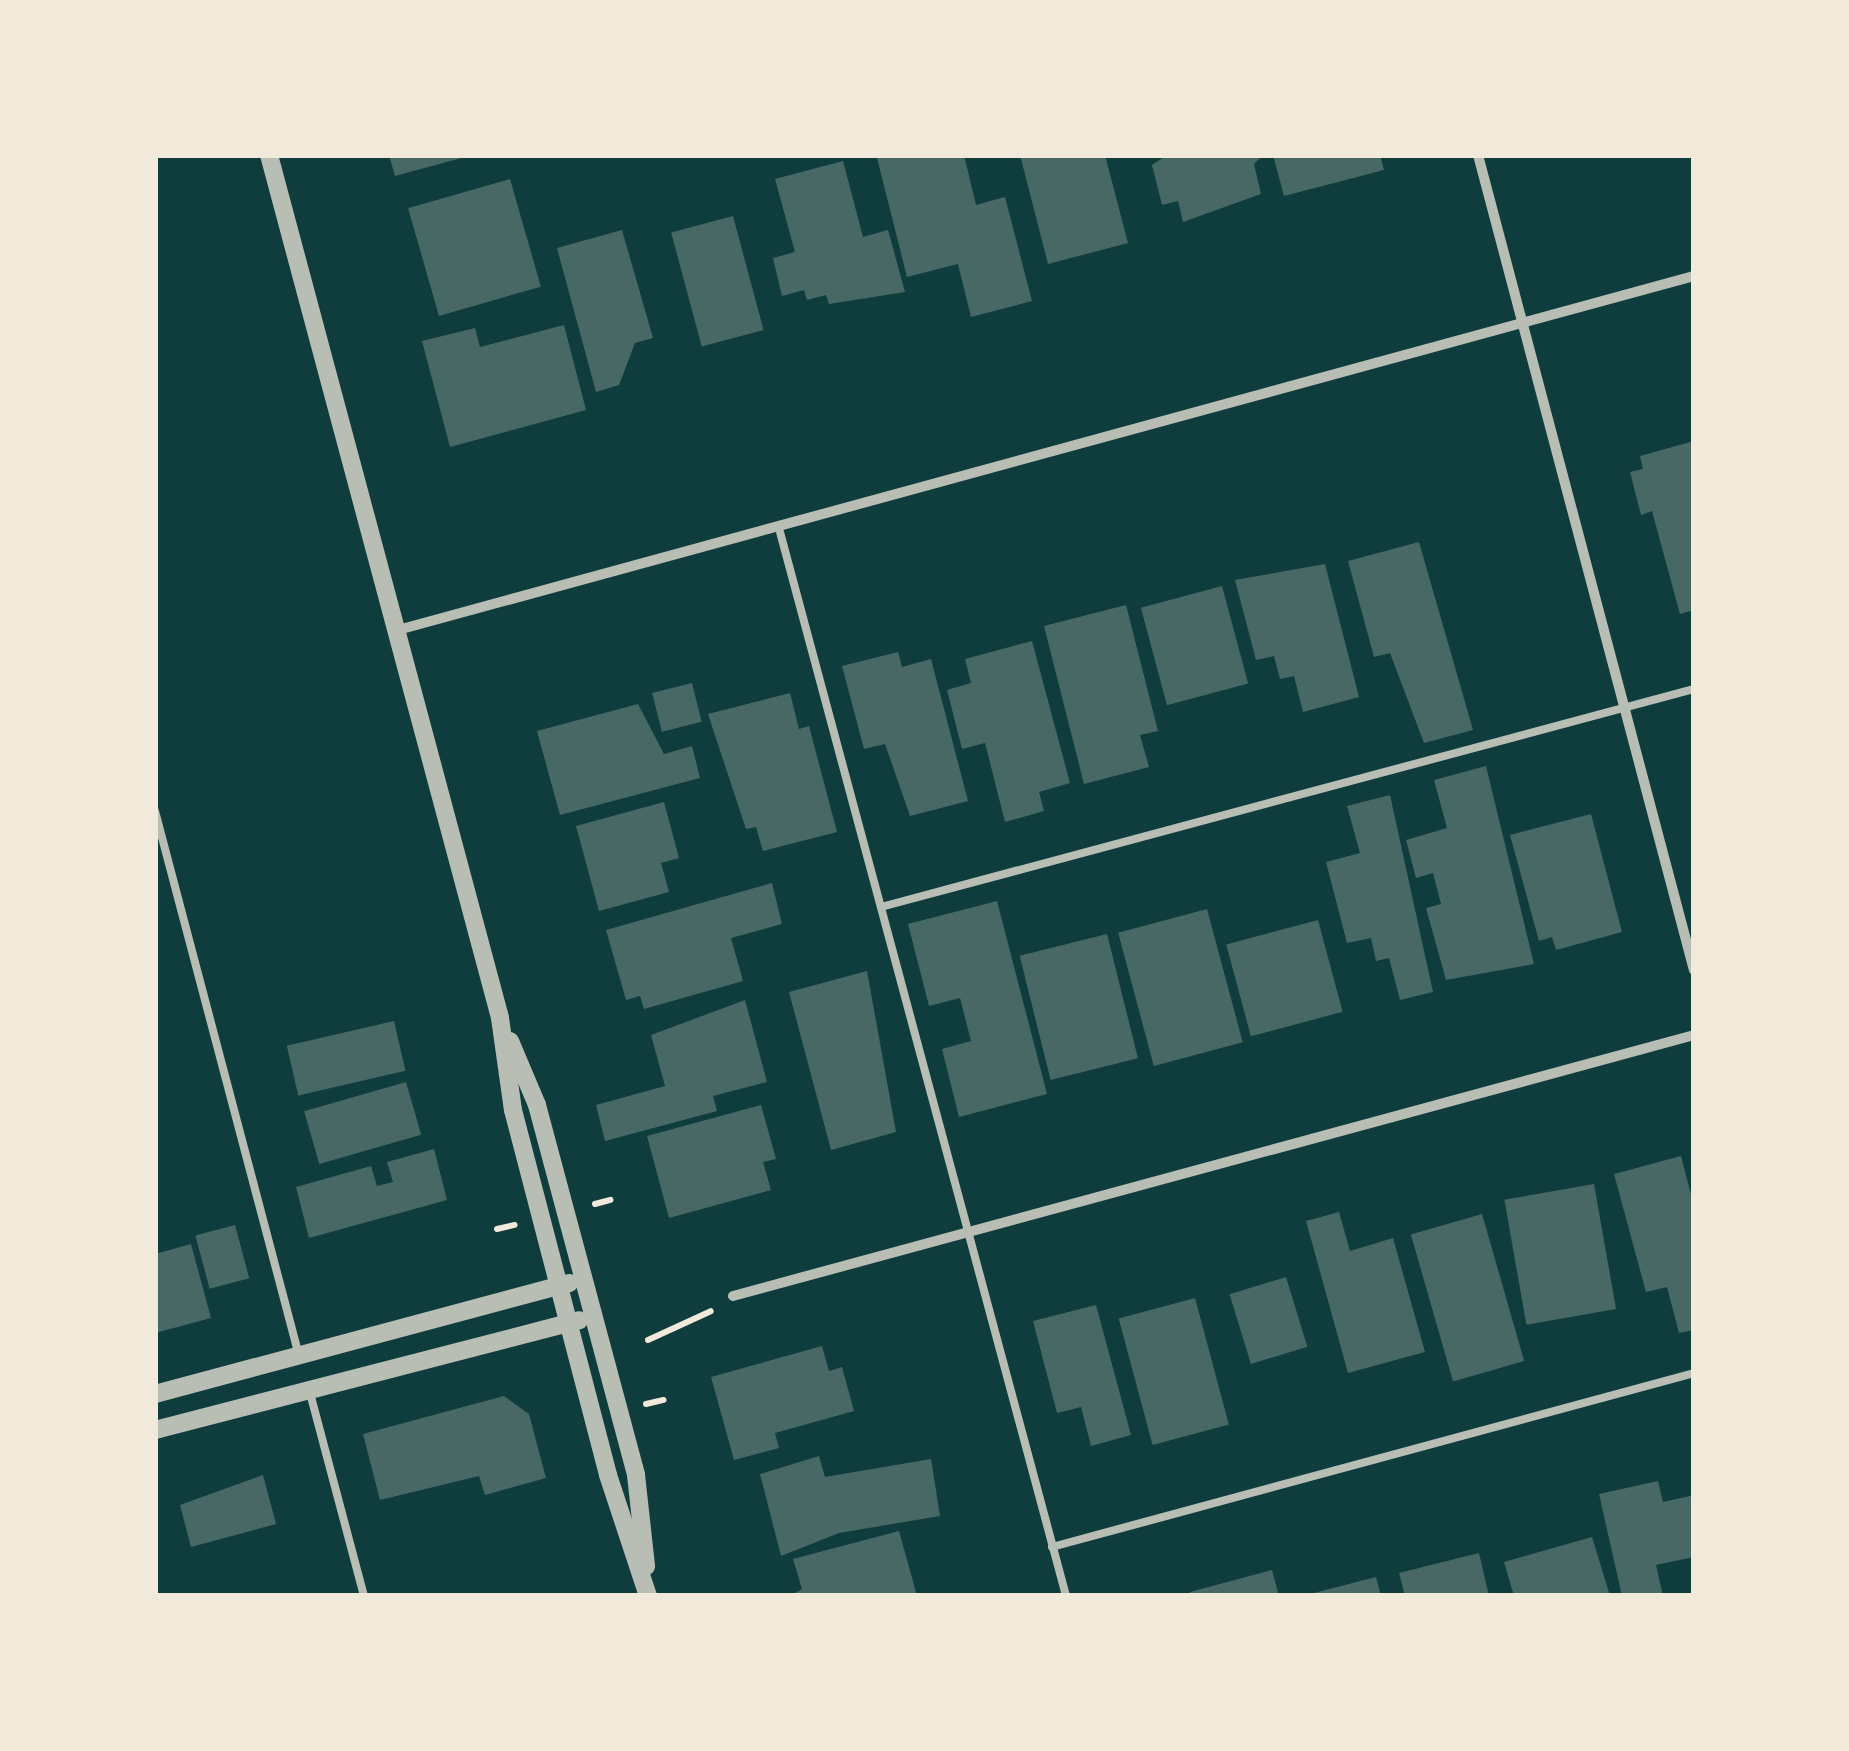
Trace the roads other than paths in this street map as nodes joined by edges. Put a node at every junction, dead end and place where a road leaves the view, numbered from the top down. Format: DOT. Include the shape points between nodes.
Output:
graph roads {
  1 [pos="270,155"];
  2 [pos="1478,155"];
  3 [pos="1694,276"];
  4 [pos="1522,322"];
  5 [pos="780,532"];
  6 [pos="398,630"];
  7 [pos="1694,689"];
  8 [pos="1624,707"];
  9 [pos="155,811"];
  10 [pos="880,907"];
  11 [pos="1694,970"];
  12 [pos="500,1018"];
  13 [pos="1694,1035"];
  14 [pos="970,1229"];
  15 [pos="584,1279"];
  16 [pos="558,1286"];
  17 [pos="732,1296"];
  18 [pos="594,1317"];
  19 [pos="568,1323"];
  20 [pos="300,1357"];
  21 [pos="1694,1373"];
  22 [pos="309,1390"];
  23 [pos="155,1394"];
  24 [pos="155,1430"];
  25 [pos="1052,1547"];
  26 [pos="364,1596"];
  27 [pos="648,1596"];
  28 [pos="1066,1596"];
  1 -- 6 [label="street"];
  2 -- 4 [label="street"];
  3 -- 4 [label="street"];
  4 -- 5 [label="street"];
  4 -- 8 [label="street"];
  5 -- 6 [label="street"];
  5 -- 10 [label="lane"];
  6 -- 12 [label="street"];
  7 -- 8 [label="lane"];
  8 -- 10 [label="lane"];
  8 -- 11 [label="street"];
  9 -- 20 [label="lane"];
  10 -- 14 [label="lane"];
  12 -- 15 [label="street" via="537,1105"];
  12 -- 16 [label="street" via="513,1110"];
  13 -- 14 [label="street"];
  14 -- 17 [label="street"];
  14 -- 25 [label="lane"];
  15 -- 16 [label="street"];
  15 -- 18 [label="street"];
  16 -- 19 [label="street"];
  16 -- 20 [label="street"];
  18 -- 19 [label="street"];
  18 -- 27 [label="street" via="636,1475"];
  19 -- 22 [label="street"];
  19 -- 27 [label="street"];
  20 -- 23 [label="street"];
  21 -- 25 [label="lane"];
  22 -- 24 [label="street"];
  22 -- 26 [label="lane"];
  25 -- 28 [label="lane"];
}
